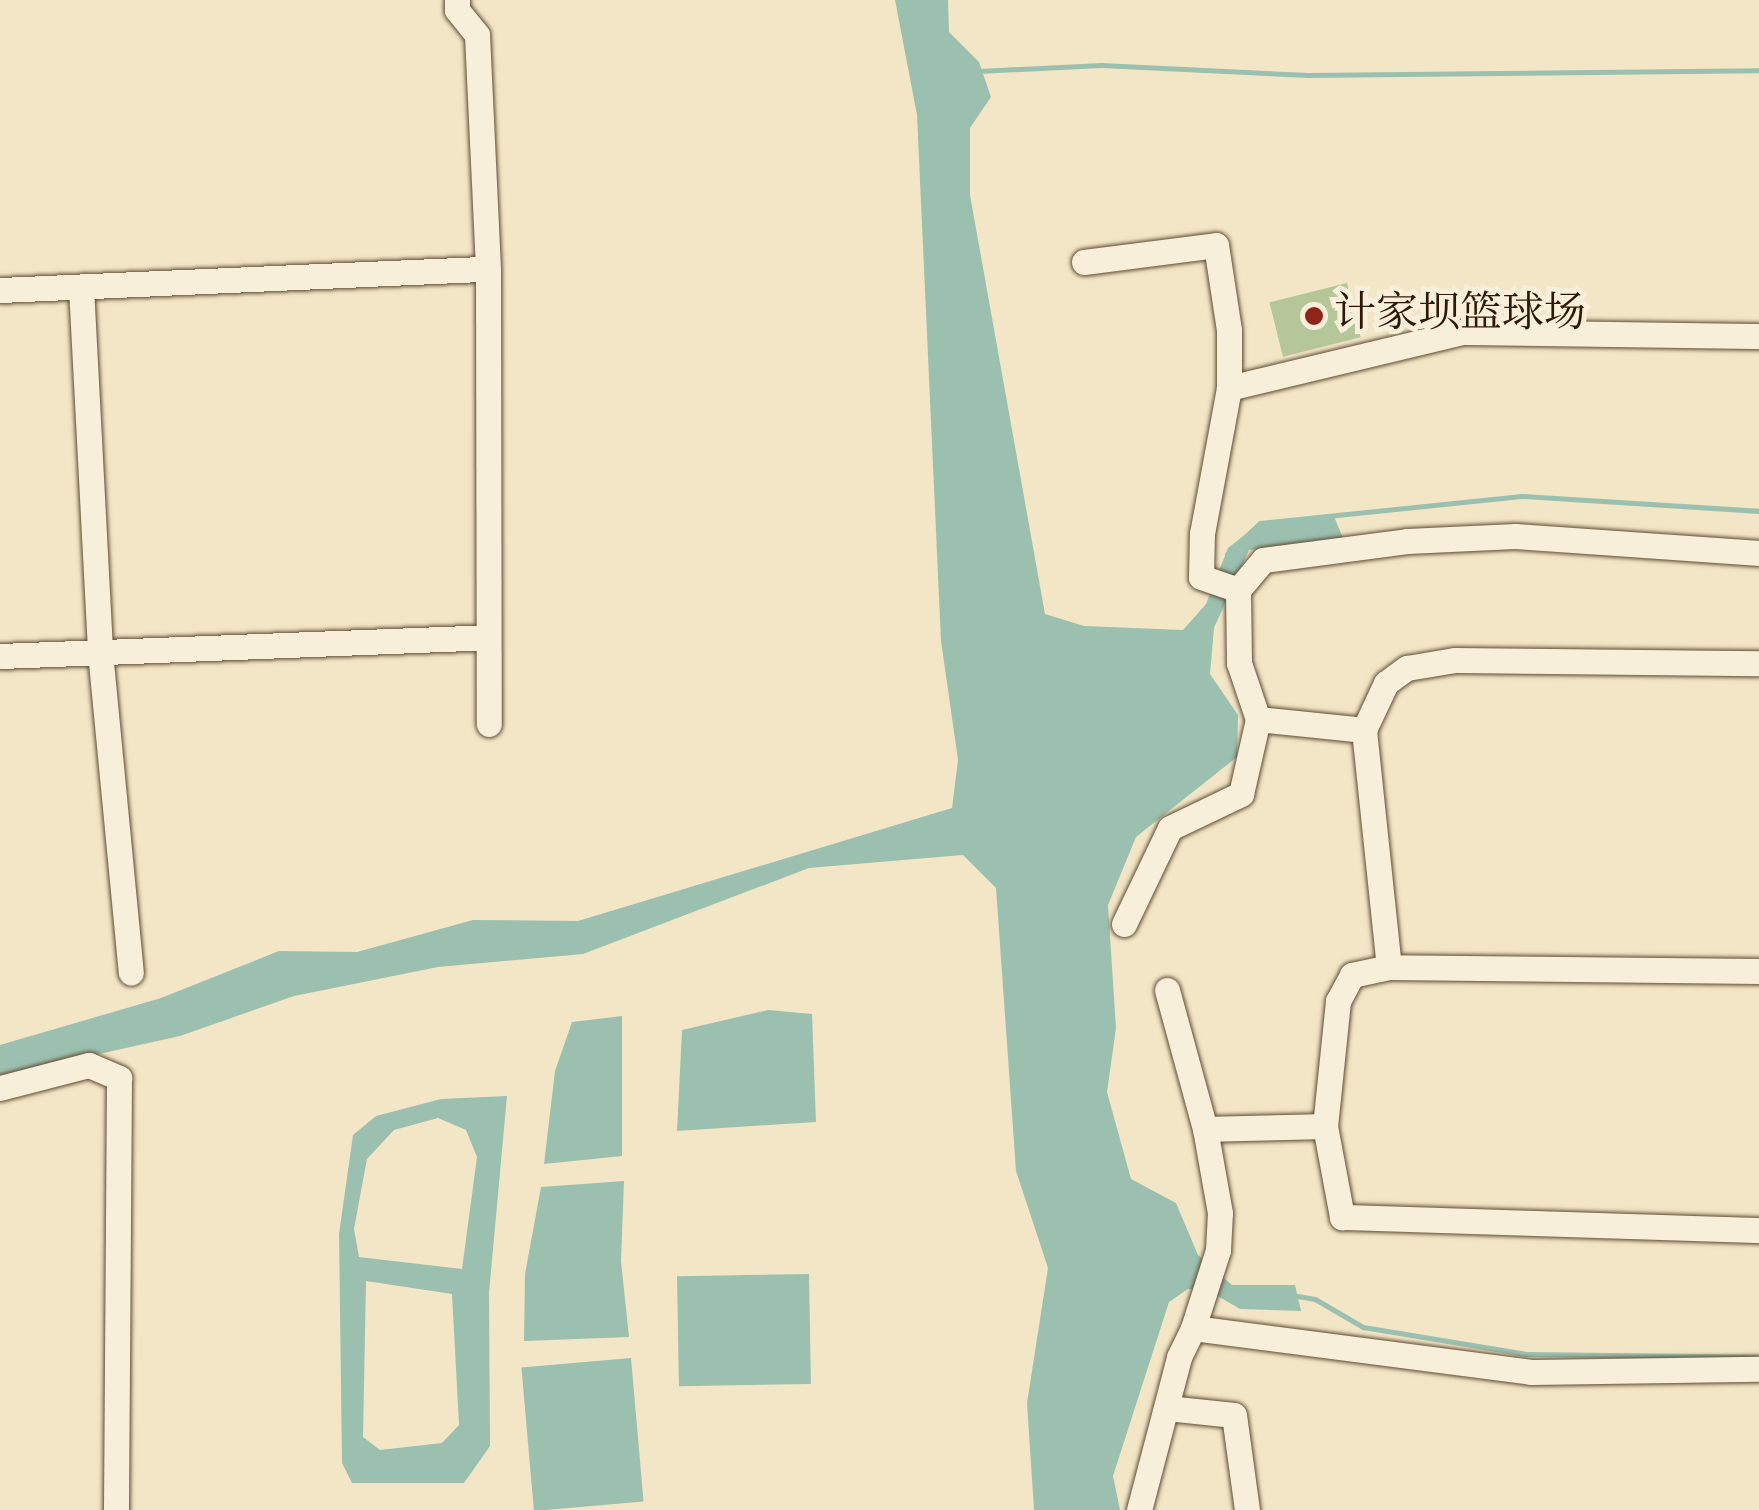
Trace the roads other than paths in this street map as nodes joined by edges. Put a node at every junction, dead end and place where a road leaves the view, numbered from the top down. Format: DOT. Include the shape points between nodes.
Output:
graph roads {
  1 [pos="457,0"];
  2 [pos="1084,262"];
  3 [pos="488,270"];
  4 [pos="81,287"];
  5 [pos="0,290"];
  6 [pos="1759,336"];
  7 [pos="1228,388"];
  8 [pos="1759,553"];
  9 [pos="1238,590"];
  10 [pos="488,637"];
  11 [pos="100,652"];
  12 [pos="0,656"];
  13 [pos="1759,663"];
  14 [pos="1258,719"];
  15 [pos="489,724"];
  16 [pos="1364,730"];
  17 [pos="1124,924"];
  18 [pos="1390,966"];
  19 [pos="1759,970"];
  20 [pos="131,973"];
  21 [pos="1167,990"];
  22 [pos="0,1088"];
  23 [pos="1325,1126"];
  24 [pos="1205,1129"];
  25 [pos="1759,1230"];
  26 [pos="1193,1328"];
  27 [pos="1759,1369"];
  28 [pos="1167,1408"];
  29 [pos="116,1510"];
  30 [pos="1139,1510"];
  31 [pos="1247,1510"];
  1 -- 3 [label="street" via="477,35"];
  2 -- 7 [label="street" via="1216,245 1230,330"];
  3 -- 4 [label="street"];
  3 -- 10 [label="street"];
  4 -- 5 [label="street"];
  4 -- 11 [label="street"];
  6 -- 7 [label="street" via="1464,332"];
  7 -- 9 [label="street" via="1202,533 1201,577"];
  8 -- 9 [label="street" via="1515,536 1407,541 1263,560"];
  9 -- 14 [label="street" via="1238,663"];
  10 -- 11 [label="street"];
  10 -- 15 [label="street"];
  11 -- 12 [label="street"];
  11 -- 20 [label="street"];
  13 -- 16 [label="street" via="1470,660 1406,668 1386,684"];
  14 -- 16 [label="street"];
  14 -- 17 [label="street" via="1241,794 1170,828"];
  16 -- 18 [label="street"];
  18 -- 19 [label="street"];
  18 -- 23 [label="street" via="1352,976 1338,1001"];
  21 -- 24 [label="street"];
  22 -- 29 [label="street" via="88,1065 119,1078"];
  23 -- 24 [label="street"];
  23 -- 25 [label="street" via="1342,1216"];
  24 -- 26 [label="street" via="1220,1214 1218,1250"];
  26 -- 27 [label="street" via="1531,1372"];
  26 -- 28 [label="street"];
  28 -- 30 [label="street"];
  28 -- 31 [label="street" via="1234,1416"];
}
